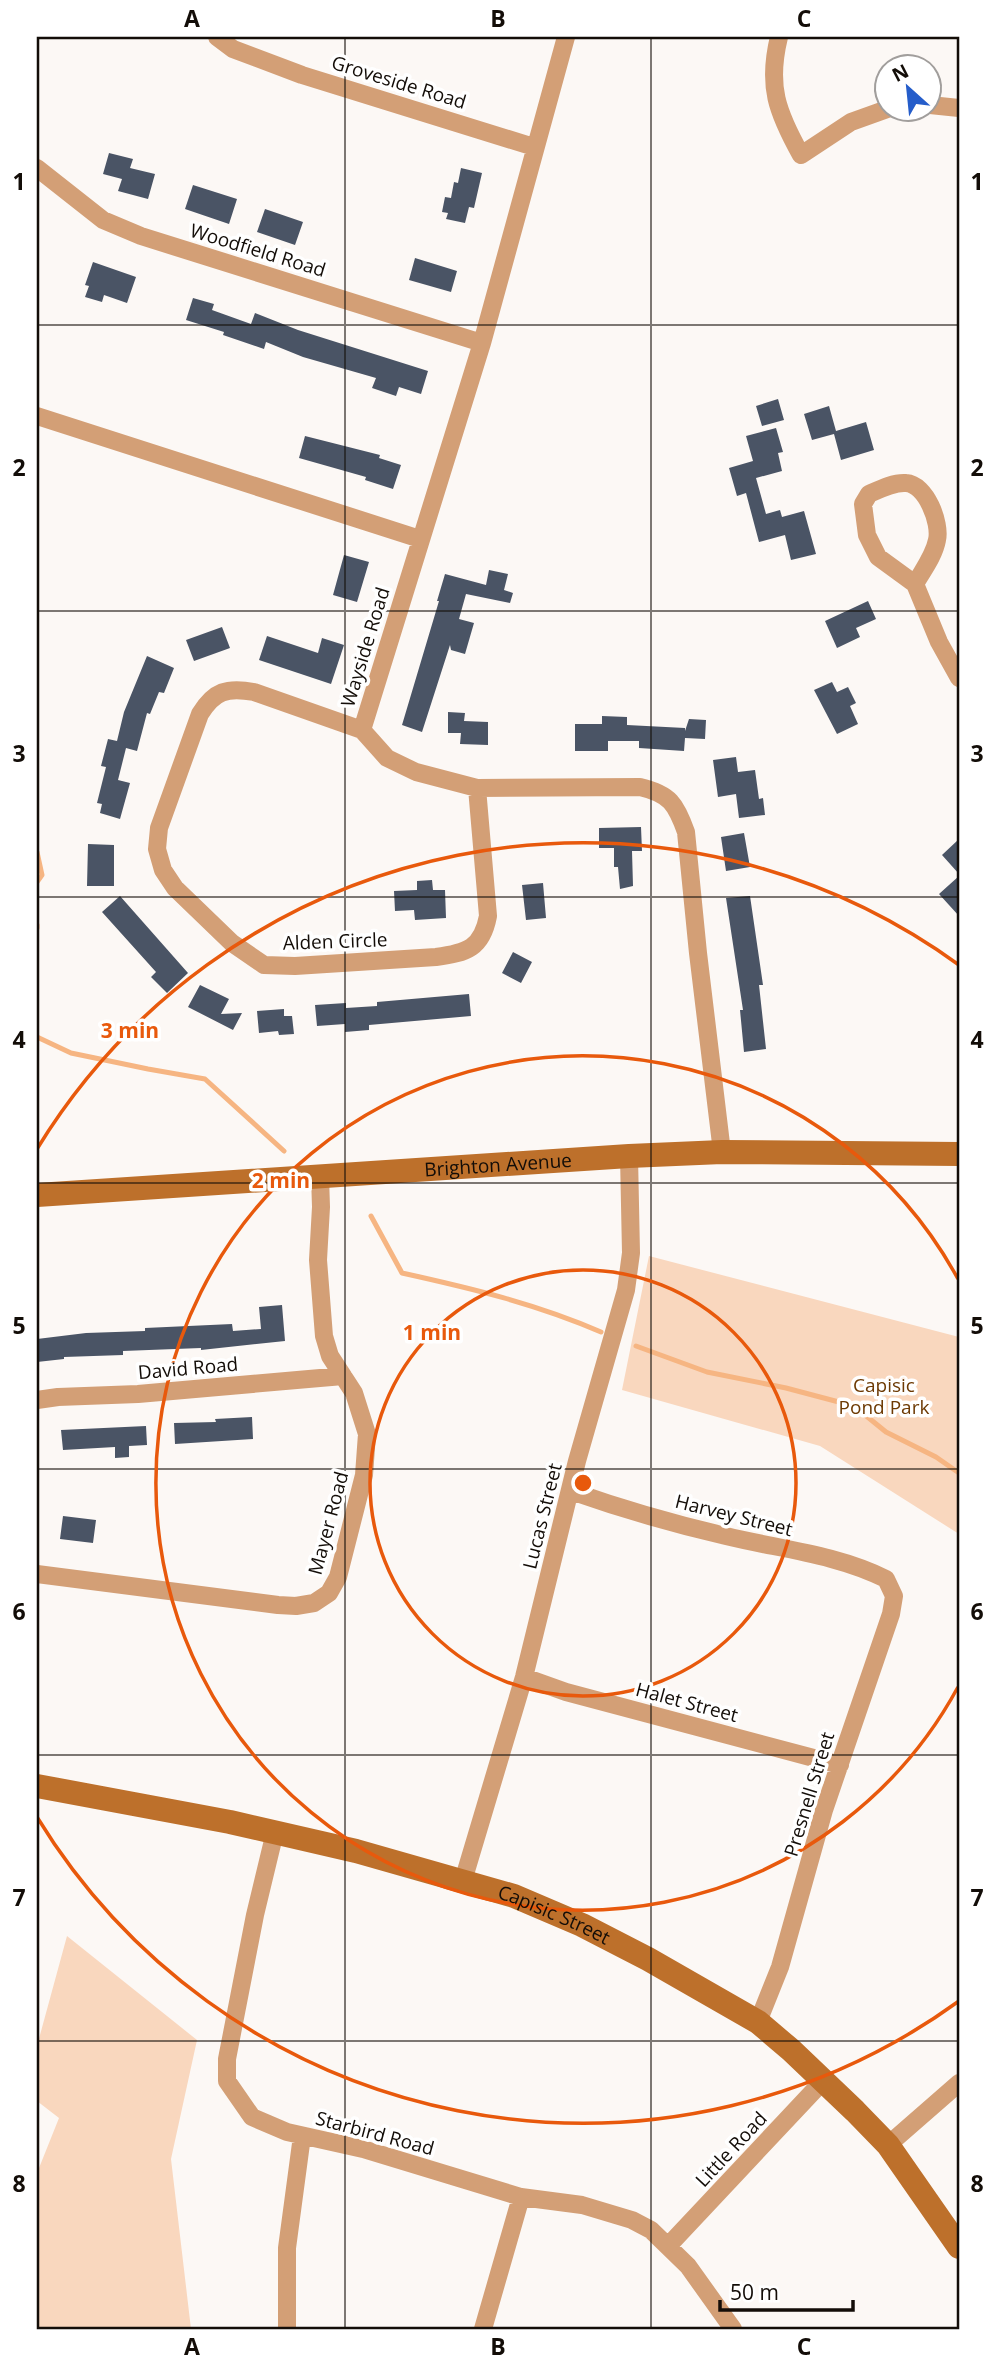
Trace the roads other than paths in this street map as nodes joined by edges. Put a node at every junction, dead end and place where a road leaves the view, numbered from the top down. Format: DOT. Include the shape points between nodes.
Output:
graph roads {
  1 [pos="216,37"];
  2 [pos="566,37"];
  3 [pos="779,37"];
  4 [pos="874,114"];
  5 [pos="534,148"];
  6 [pos="37,168"];
  7 [pos="482,343"];
  8 [pos="37,416"];
  9 [pos="420,540"];
  10 [pos="915,584"];
  11 [pos="959,678"];
  12 [pos="362,730"];
  13 [pos="477,788"];
  14 [pos="722,1152"];
  15 [pos="959,1154"];
  16 [pos="629,1156"];
  17 [pos="320,1176"];
  18 [pos="37,1195"];
  19 [pos="343,1376"];
  20 [pos="37,1400"];
  21 [pos="571,1490"];
  22 [pos="37,1574"];
  23 [pos="886,1579"];
  24 [pos="524,1677"];
  25 [pos="840,1765"];
  26 [pos="37,1786"];
  27 [pos="275,1832"];
  28 [pos="463,1881"];
  29 [pos="758,2022"];
  30 [pos="823,2081"];
  31 [pos="959,2083"];
  32 [pos="302,2136"];
  33 [pos="888,2145"];
  34 [pos="521,2197"];
  35 [pos="669,2245"];
  36 [pos="959,2246"];
  37 [pos="287,2329"];
  38 [pos="484,2329"];
  39 [pos="733,2329"];
  1 -- 5 [label="street, Groveside Road" via="233,49 302,75"];
  2 -- 5 [label="street, Wayside Road"];
  3 -- 4 [label="street" via="774,94 785,127 802,155 851,122"];
  5 -- 7 [label="street, Wayside Road"];
  6 -- 7 [label="street, Woodfield Road" via="103,220 141,236"];
  7 -- 9 [label="street, Wayside Road"];
  8 -- 9 [label="street"];
  9 -- 12 [label="street, Wayside Road"];
  10 -- 10 [label="street" via="878,557 863,512 869,494 907,483 919,487 937,523 935,548"];
  10 -- 11 [label="street"];
  12 -- 13 [label="street, Wayside Road" via="387,758 416,772"];
  12 -- 13 [label="street, Alden Circle" via="238,689 209,700 200,714 159,828 163,870 175,888 232,943 264,965 436,957 471,947 484,935 488,916"];
  13 -- 14 [label="street, Wayside Road" via="640,787 671,801 680,814 687,832"];
  14 -- 15 [label="street, Brighton Avenue"];
  14 -- 16 [label="street, Brighton Avenue"];
  16 -- 17 [label="street, Brighton Avenue"];
  16 -- 21 [label="street, Lucas Street" via="631,1253 626,1290"];
  17 -- 18 [label="street, Brighton Avenue"];
  17 -- 19 [label="street, Mayer Road" via="318,1260 324,1336"];
  19 -- 20 [label="street, David Road"];
  19 -- 22 [label="street, Mayer Road" via="354,1392 367,1434 365,1475 338,1577 329,1593 314,1604 278,1605"];
  21 -- 23 [label="street, Harvey Street" via="726,1536 846,1563"];
  21 -- 24 [label="street, Lucas Street"];
  23 -- 25 [label="street, Presnell Street" via="894,1596 891,1614"];
  24 -- 25 [label="street, Halet Street"];
  24 -- 28 [label="street, Lucas Street"];
  25 -- 29 [label="street, Presnell Street" via="780,1967"];
  26 -- 27 [label="street, Capisic Street"];
  27 -- 28 [label="street, Capisic Street"];
  27 -- 32 [label="street, Starbird Road" via="233,2020 228,2081 253,2117"];
  28 -- 29 [label="street, Capisic Street" via="514,1896 582,1925"];
  29 -- 30 [label="street, Capisic Street"];
  30 -- 33 [label="street, Capisic Street"];
  30 -- 35 [label="street, Little Road"];
  31 -- 33 [label="street"];
  32 -- 34 [label="street, Starbird Road" via="363,2149"];
  32 -- 37 [label="street" via="287,2248"];
  33 -- 36 [label="street, Capisic Street"];
  34 -- 35 [label="street, Starbird Road" via="582,2205 632,2220"];
  34 -- 38 [label="street"];
  35 -- 39 [label="street, Starbird Road"];
}
